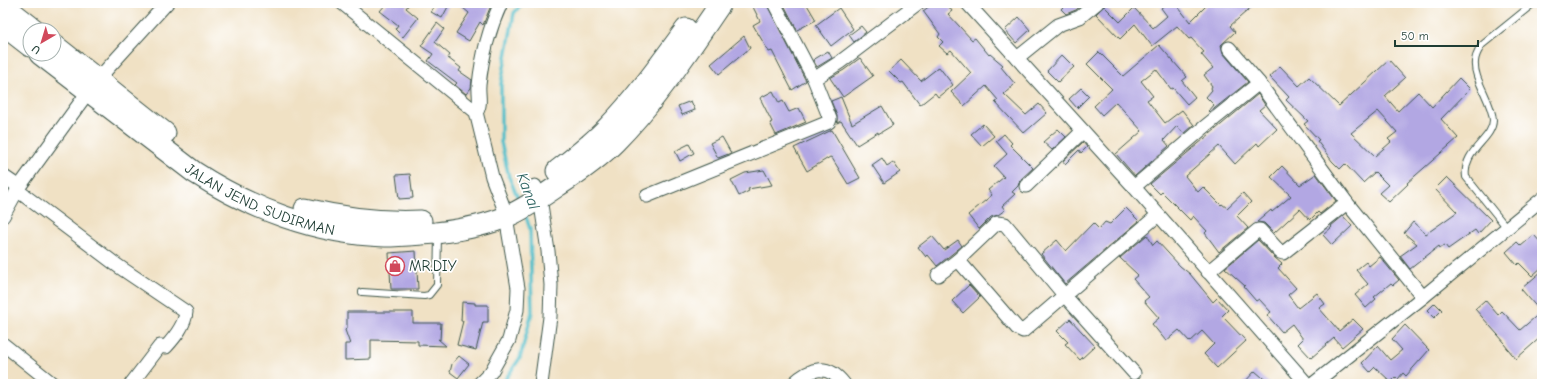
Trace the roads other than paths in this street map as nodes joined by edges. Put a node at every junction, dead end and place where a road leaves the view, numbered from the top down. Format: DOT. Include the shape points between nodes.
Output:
graph roads {
  1 [pos="167,3"];
  2 [pos="342,3"];
  3 [pos="501,3"];
  4 [pos="704,3"];
  5 [pos="721,3"];
  6 [pos="774,3"];
  7 [pos="918,3"];
  8 [pos="968,3"];
  9 [pos="1097,3"];
  10 [pos="1534,3"];
  11 [pos="7,18"];
  12 [pos="22,24"];
  13 [pos="22,36"];
  14 [pos="1229,48"];
  15 [pos="62,53"];
  16 [pos="1017,58"];
  17 [pos="53,62"];
  18 [pos="814,78"];
  19 [pos="1259,83"];
  20 [pos="93,86"];
  21 [pos="476,112"];
  22 [pos="1083,131"];
  23 [pos="3,176"];
  24 [pos="1026,186"];
  25 [pos="1134,187"];
  26 [pos="18,189"];
  27 [pos="647,196"];
  28 [pos="1542,199"];
  29 [pos="520,202"];
  30 [pos="1347,203"];
  31 [pos="1158,215"];
  32 [pos="3,216"];
  33 [pos="1507,228"];
  34 [pos="438,232"];
  35 [pos="958,260"];
  36 [pos="1208,272"];
  37 [pos="938,275"];
  38 [pos="362,292"];
  39 [pos="1065,296"];
  40 [pos="1423,298"];
  41 [pos="5,352"];
  42 [pos="1134,373"];
  43 [pos="53,384"];
  44 [pos="132,384"];
  45 [pos="479,384"];
  46 [pos="541,384"];
  47 [pos="793,384"];
  48 [pos="844,384"];
  49 [pos="1307,384"];
  50 [pos="1313,384"];
  1 -- 20 [label="street"];
  2 -- 21 [label="street"];
  3 -- 21 [label="street" via="492,23 486,47 479,86 480,106"];
  4 -- 29 [label="highway" via="646,84 607,128"];
  5 -- 29 [label="highway" via="658,93 614,143 596,160"];
  6 -- 18 [label="street"];
  7 -- 18 [label="street" via="840,62"];
  8 -- 16 [label="street"];
  9 -- 16 [label="street" via="1080,18 1058,25"];
  10 -- 33 [label="lane" via="1482,45 1474,62 1490,104 1493,123 1466,164 1466,177"];
  11 -- 12 [label="highway"];
  11 -- 13 [label="highway"];
  14 -- 19 [label="street"];
  15 -- 20 [label="highway, JALAN JEND. SUDIRMAN"];
  16 -- 22 [label="street"];
  17 -- 20 [label="highway, JALAN JEND. SUDIRMAN"];
  18 -- 27 [label="street" via="829,122"];
  19 -- 25 [label="street"];
  19 -- 30 [label="street"];
  20 -- 26 [label="street"];
  20 -- 29 [label="highway, JALAN JEND. SUDIRMAN" via="200,161 241,184 302,208 329,215 407,222 456,216"];
  20 -- 34 [label="highway, JALAN JEND. SUDIRMAN" via="194,172 213,185 255,206 311,225 357,234 386,236"];
  21 -- 29 [label="street" via="492,177"];
  22 -- 24 [label="street"];
  22 -- 25 [label="street"];
  23 -- 26 [label="street"];
  25 -- 31 [label="street"];
  26 -- 32 [label="street"];
  26 -- 44 [label="street" via="118,266 186,312 176,335 166,347 160,346"];
  28 -- 33 [label="street"];
  29 -- 34 [label="highway, JALAN JEND. SUDIRMAN" via="471,227"];
  29 -- 45 [label="street" via="518,310 504,351 491,372"];
  29 -- 46 [label="street" via="548,251 550,317"];
  30 -- 36 [label="street" via="1283,252 1258,230"];
  30 -- 40 [label="street"];
  31 -- 36 [label="street"];
  31 -- 39 [label="street"];
  33 -- 40 [label="street"];
  34 -- 38 [label="lane" via="437,285 429,295"];
  35 -- 37 [label="street"];
  35 -- 39 [label="street" via="1021,331"];
  35 -- 39 [label="street" via="997,223 1005,224"];
  36 -- 49 [label="street"];
  39 -- 42 [label="street"];
  40 -- 50 [label="street"];
  41 -- 43 [label="street"];
  47 -- 48 [label="street" via="816,370 837,374"];
}
